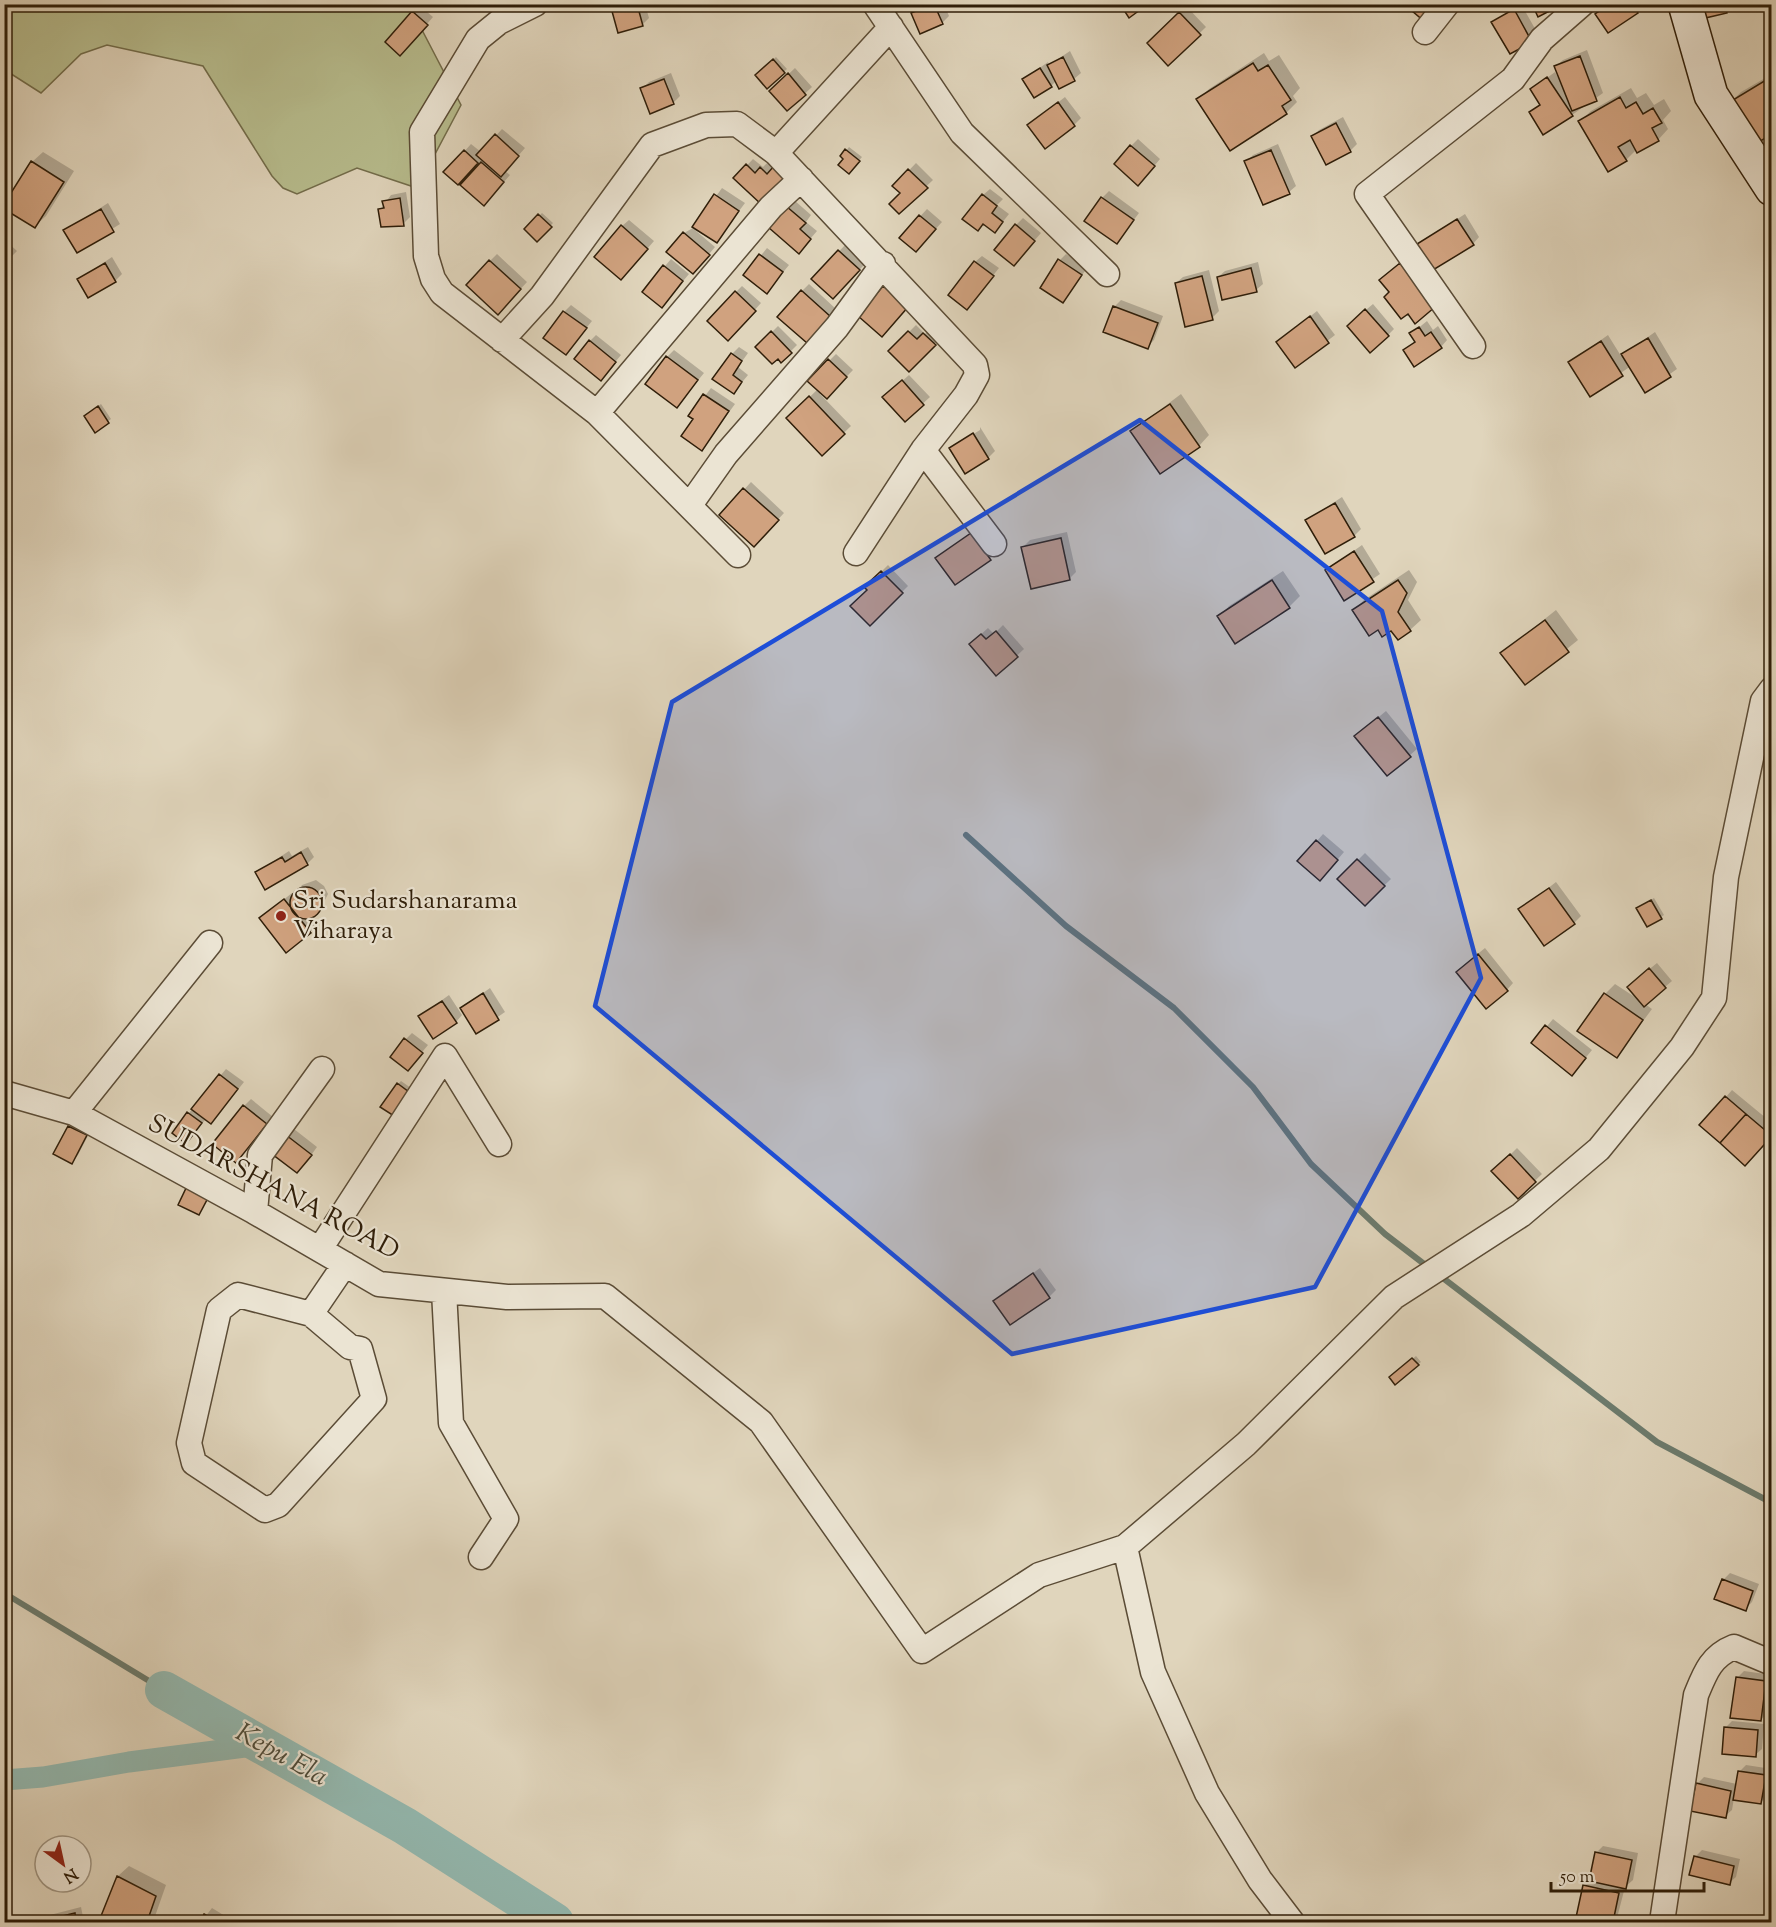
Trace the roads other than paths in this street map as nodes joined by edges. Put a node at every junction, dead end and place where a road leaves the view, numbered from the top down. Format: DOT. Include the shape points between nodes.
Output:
graph roads {
  1 [pos="536,4"];
  2 [pos="875,4"];
  3 [pos="1447,4"];
  4 [pos="1582,4"];
  5 [pos="1685,4"];
  6 [pos="891,27"];
  7 [pos="1425,32"];
  8 [pos="776,153"];
  9 [pos="801,179"];
  10 [pos="1772,189"];
  11 [pos="883,264"];
  12 [pos="1107,274"];
  13 [pos="502,340"];
  14 [pos="1473,346"];
  15 [pos="597,413"];
  16 [pos="923,450"];
  17 [pos="690,505"];
  18 [pos="993,544"];
  19 [pos="856,553"];
  20 [pos="738,555"];
  21 [pos="1772,688"];
  22 [pos="210,943"];
  23 [pos="322,1069"];
  24 [pos="4,1093"];
  25 [pos="74,1113"];
  26 [pos="499,1144"];
  27 [pos="255,1212"];
  28 [pos="320,1249"];
  29 [pos="345,1264"];
  30 [pos="444,1291"];
  31 [pos="310,1314"];
  32 [pos="1125,1547"];
  33 [pos="481,1557"];
  34 [pos="1772,1663"];
  35 [pos="1292,1923"];
  36 [pos="1662,1923"];
  1 -- 13 [label="street" via="499,21 478,39 422,132 426,256 433,279 442,293"];
  2 -- 6 [label="street"];
  3 -- 7 [label="street"];
  4 -- 14 [label="street" via="1542,39 1513,79 1367,194"];
  5 -- 10 [label="street" via="1711,95"];
  6 -- 8 [label="street"];
  6 -- 12 [label="street" via="962,133"];
  8 -- 9 [label="street"];
  8 -- 13 [label="street" via="737,124 705,125 652,145 542,296"];
  9 -- 11 [label="street"];
  9 -- 15 [label="street" via="771,207"];
  11 -- 16 [label="street" via="975,365 977,375 966,395"];
  11 -- 17 [label="street" via="837,327 726,454"];
  13 -- 15 [label="street"];
  15 -- 17 [label="street"];
  16 -- 18 [label="street"];
  16 -- 19 [label="street"];
  17 -- 20 [label="street"];
  21 -- 32 [label="street" via="1763,701 1726,877 1714,998 1682,1047 1599,1149 1521,1215 1394,1297 1246,1444"];
  22 -- 25 [label="street"];
  23 -- 27 [label="street" via="260,1155"];
  24 -- 25 [label="street, SUDARSHANA ROAD"];
  25 -- 27 [label="street, SUDARSHANA ROAD"];
  26 -- 28 [label="street" via="445,1056"];
  27 -- 28 [label="street, SUDARSHANA ROAD"];
  28 -- 29 [label="street, SUDARSHANA ROAD"];
  29 -- 30 [label="street, SUDARSHANA ROAD" via="379,1284"];
  29 -- 31 [label="street"];
  30 -- 32 [label="street, SUDARSHANA ROAD" via="507,1297 605,1296 761,1422 922,1651 1039,1575"];
  30 -- 33 [label="street" via="451,1424 506,1519"];
  31 -- 31 [label="street" via="350,1347 360,1348 374,1399 278,1505 265,1510 194,1463 189,1443 219,1310 238,1295"];
  32 -- 35 [label="street" via="1154,1672 1207,1793 1260,1880"];
  34 -- 36 [label="street" via="1734,1647 1723,1651 1709,1665 1700,1685"];
}
